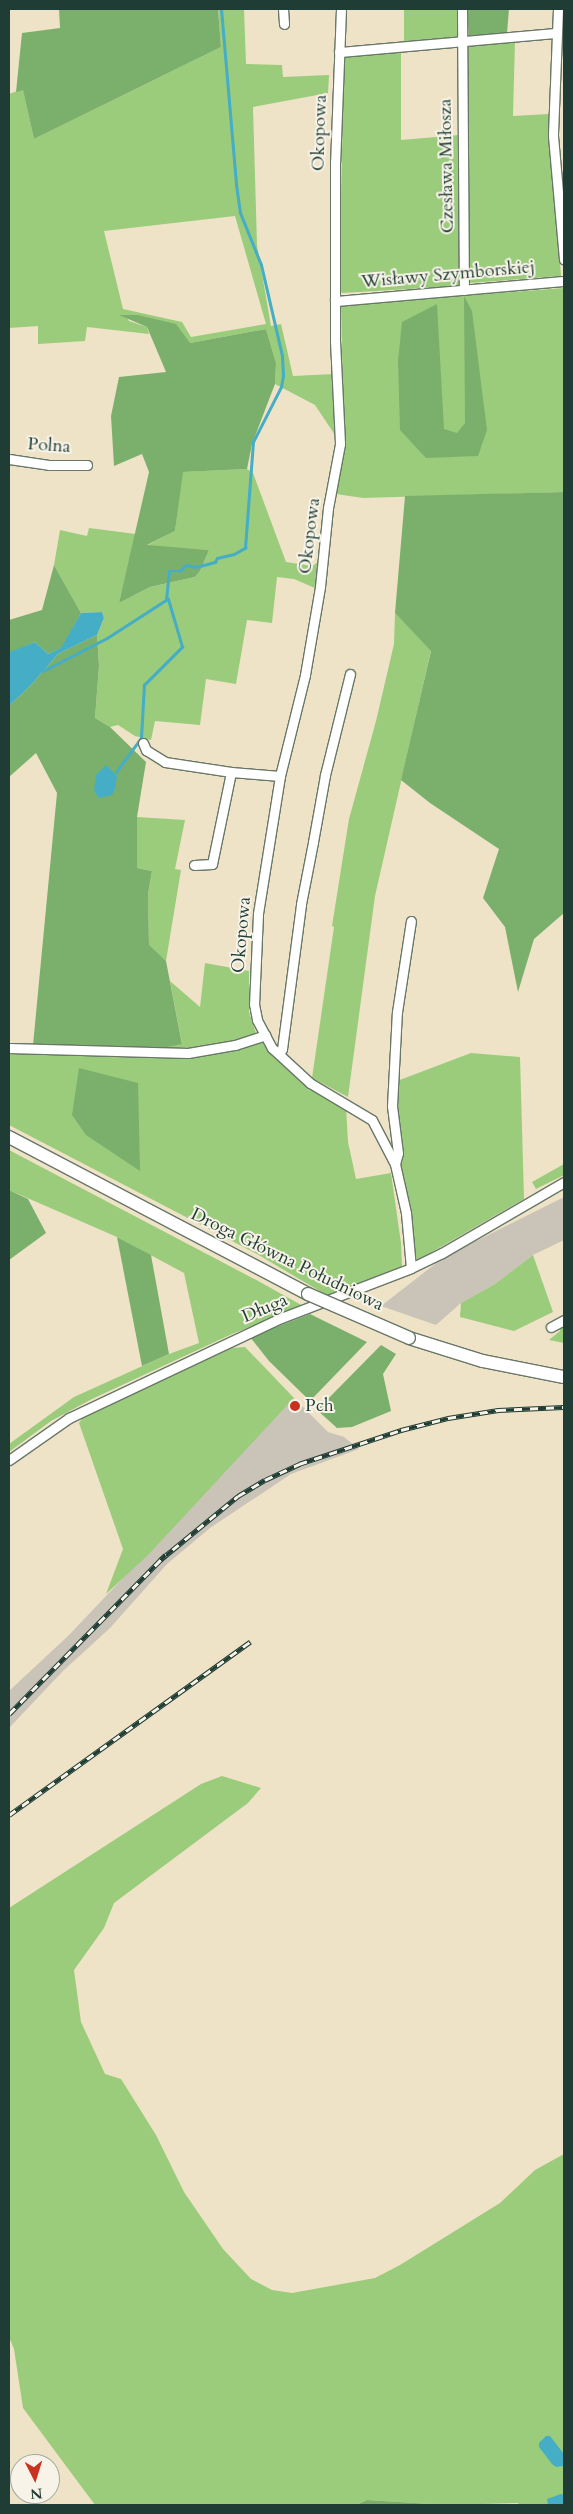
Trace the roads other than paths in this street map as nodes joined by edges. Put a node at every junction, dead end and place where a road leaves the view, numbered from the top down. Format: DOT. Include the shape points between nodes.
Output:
graph roads {
  1 [pos="283,9"];
  2 [pos="341,9"];
  3 [pos="462,9"];
  4 [pos="558,9"];
  5 [pos="284,24"];
  6 [pos="556,33"];
  7 [pos="462,42"];
  8 [pos="339,52"];
  9 [pos="564,260"];
  10 [pos="564,281"];
  11 [pos="464,290"];
  12 [pos="335,301"];
  13 [pos="9,460"];
  14 [pos="87,465"];
  15 [pos="350,674"];
  16 [pos="143,743"];
  17 [pos="231,772"];
  18 [pos="280,776"];
  19 [pos="194,865"];
  20 [pos="410,921"];
  21 [pos="265,1035"];
  22 [pos="9,1048"];
  23 [pos="279,1054"];
  24 [pos="9,1137"];
  25 [pos="394,1164"];
  26 [pos="564,1182"];
  27 [pos="411,1268"];
  28 [pos="564,1320"];
  29 [pos="551,1327"];
  30 [pos="564,1377"];
  31 [pos="9,1460"];
  1 -- 5 [label="street"];
  2 -- 8 [label="street, Okopowa"];
  3 -- 7 [label="street, Czesława Miłosza"];
  4 -- 6 [label="street"];
  6 -- 7 [label="street"];
  6 -- 9 [label="street" via="553,136"];
  7 -- 8 [label="street"];
  7 -- 11 [label="street, Czesława Miłosza"];
  8 -- 12 [label="street, Okopowa"];
  10 -- 11 [label="street, Wisławy Szymborskiej"];
  11 -- 12 [label="street, Wisławy Szymborskiej"];
  12 -- 18 [label="street, Okopowa" via="340,444 304,675"];
  13 -- 14 [label="street, Polna"];
  15 -- 23 [label="street" via="325,775 301,904"];
  16 -- 17 [label="street" via="146,750 165,762"];
  17 -- 18 [label="street"];
  17 -- 19 [label="street" via="212,864"];
  18 -- 21 [label="street, Okopowa" via="258,914 253,983 257,1020"];
  20 -- 25 [label="street, Okopowa" via="397,1012 392,1106 398,1153"];
  21 -- 22 [label="street" via="235,1045 188,1053"];
  21 -- 23 [label="street, Okopowa"];
  23 -- 25 [label="street, Okopowa" via="310,1083 372,1120"];
  24 -- 30 [label="main road, Droga Główna Południowa, bridge" via="308,1294 409,1338 477,1359"];
  25 -- 27 [label="street, Okopowa" via="406,1213"];
  26 -- 27 [label="street, Długa"];
  27 -- 31 [label="street, Długa" via="281,1318 69,1418"];
  28 -- 29 [label="street"];
}
